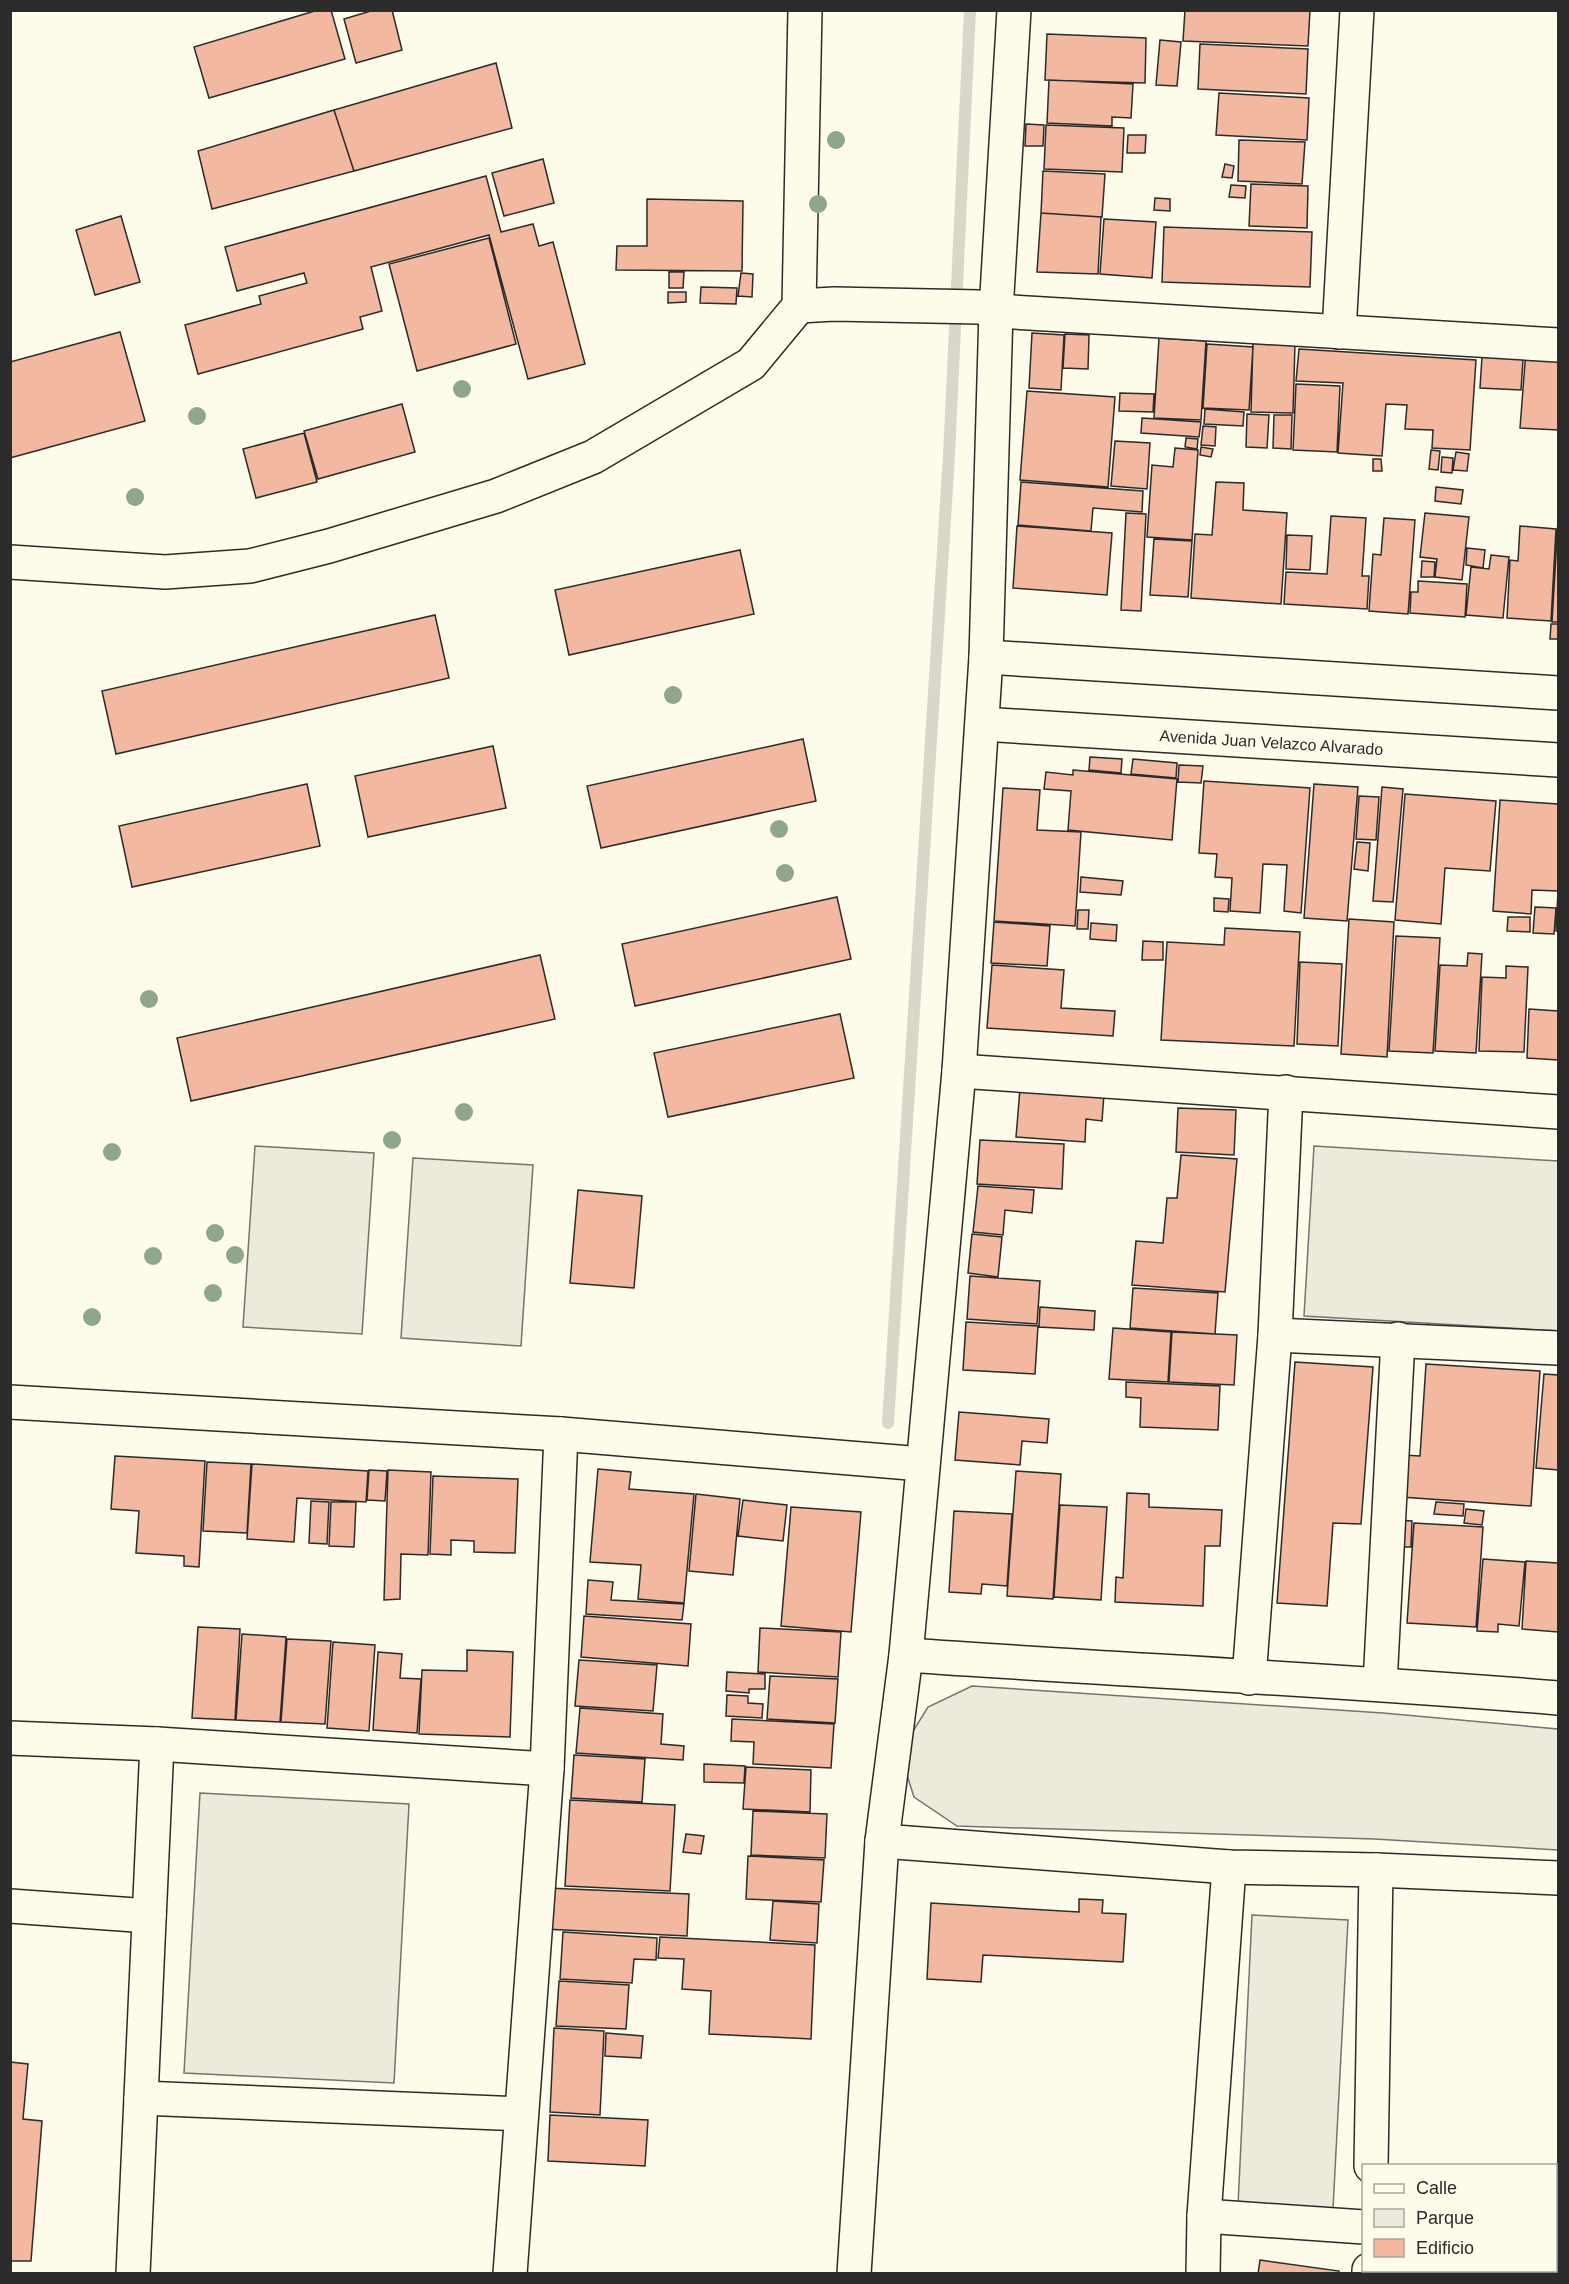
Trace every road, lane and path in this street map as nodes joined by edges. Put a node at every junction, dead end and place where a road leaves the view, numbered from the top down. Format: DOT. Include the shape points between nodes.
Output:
graph roads {
  1 [pos="805,10"];
  2 [pos="1014,10"];
  3 [pos="1357,10"];
  4 [pos="799,306"];
  5 [pos="988,309"];
  6 [pos="1339,332"];
  7 [pos="1558,345"];
  8 [pos="10,562"];
  9 [pos="986,657"];
  10 [pos="1558,693"];
  11 [pos="982,724"];
  12 [pos="1558,760"];
  13 [pos="958,1071"];
  14 [pos="1286,1092"];
  15 [pos="1558,1112"];
  16 [pos="1275,1335"];
  17 [pos="1398,1339"];
  18 [pos="1558,1348"];
  19 [pos="10,1402"];
  20 [pos="561,1434"];
  21 [pos="922,1464"];
  22 [pos="906,1655"];
  23 [pos="1249,1678"];
  24 [pos="1380,1684"];
  25 [pos="1558,1698"];
  26 [pos="10,1738"];
  27 [pos="157,1744"];
  28 [pos="548,1769"];
  29 [pos="882,1841"];
  30 [pos="1229,1867"];
  31 [pos="1376,1870"];
  32 [pos="1558,1878"];
  33 [pos="10,1906"];
  34 [pos="149,1916"];
  35 [pos="141,2098"];
  36 [pos="521,2114"];
  37 [pos="1371,2164"];
  38 [pos="1204,2216"];
  39 [pos="1362,2227"];
  40 [pos="133,2274"];
  41 [pos="510,2274"];
  42 [pos="854,2274"];
  43 [pos="1203,2274"];
  1 -- 4 [label="street"];
  2 -- 5 [label="street"];
  3 -- 6 [label="street"];
  4 -- 5 [label="street"];
  4 -- 8 [label="street" via="751,364 593,457 496,496 250,566 165,572"];
  5 -- 6 [label="street"];
  5 -- 9 [label="street"];
  6 -- 7 [label="street"];
  9 -- 10 [label="street"];
  9 -- 11 [label="street"];
  11 -- 12 [label="street, Avenida Juan Velazco Alvarado"];
  11 -- 13 [label="street"];
  13 -- 14 [label="street"];
  13 -- 21 [label="street"];
  14 -- 15 [label="street"];
  14 -- 16 [label="street"];
  16 -- 17 [label="street"];
  16 -- 23 [label="street"];
  17 -- 18 [label="street"];
  17 -- 24 [label="street"];
  19 -- 20 [label="street"];
  20 -- 21 [label="street"];
  20 -- 28 [label="street"];
  21 -- 22 [label="street"];
  22 -- 23 [label="street"];
  22 -- 29 [label="street"];
  23 -- 24 [label="street"];
  24 -- 25 [label="street"];
  26 -- 27 [label="street"];
  27 -- 28 [label="street"];
  27 -- 34 [label="street"];
  28 -- 36 [label="street"];
  29 -- 30 [label="street"];
  29 -- 42 [label="street"];
  30 -- 31 [label="street"];
  30 -- 38 [label="street"];
  31 -- 32 [label="street"];
  31 -- 37 [label="street"];
  33 -- 34 [label="street"];
  34 -- 35 [label="street"];
  35 -- 36 [label="street"];
  35 -- 40 [label="street"];
  36 -- 41 [label="street"];
  38 -- 39 [label="street"];
  38 -- 43 [label="street"];
}
